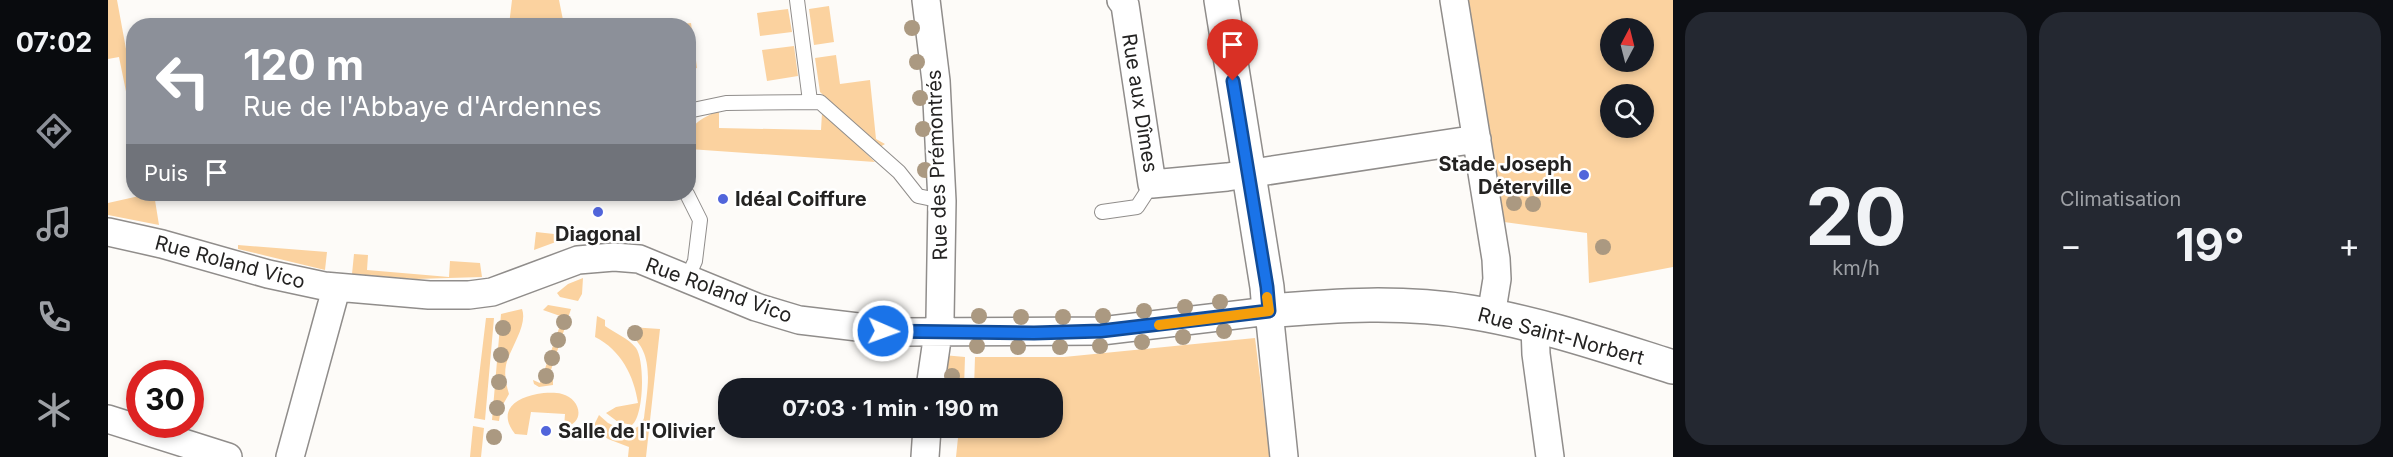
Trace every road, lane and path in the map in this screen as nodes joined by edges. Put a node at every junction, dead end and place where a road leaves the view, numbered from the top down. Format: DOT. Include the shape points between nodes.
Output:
graph roads {
  1 [pos="797,0"];
  2 [pos="926,0"];
  3 [pos="1122,0"];
  4 [pos="1221,0"];
  5 [pos="1454,0"];
  6 [pos="810,100"];
  7 [pos="696,109"];
  8 [pos="1477,139"];
  9 [pos="1247,174"];
  10 [pos="1152,184"];
  11 [pos="690,201"];
  12 [pos="942,201"];
  13 [pos="1102,212"];
  14 [pos="108,231"];
  15 [pos="687,279"];
  16 [pos="336,288"];
  17 [pos="1269,311"];
  18 [pos="1491,316"];
  19 [pos="1535,326"];
  20 [pos="938,330"];
  21 [pos="1673,367"];
  22 [pos="931,378"];
  23 [pos="108,419"];
  24 [pos="926,438"];
  25 [pos="228,457"];
  26 [pos="290,457"];
  27 [pos="925,457"];
  28 [pos="1284,457"];
  29 [pos="1550,457"];
  1 -- 6 [label="lane"];
  2 -- 12 [label="street, Rue des Prémontrés" via="936,81"];
  3 -- 10 [label="street, Rue aux Dîmes"];
  4 -- 9 [label="street"];
  5 -- 8 [label="street"];
  6 -- 7 [label="lane" via="771,104 726,102"];
  6 -- 12 [label="lane" via="820,102 899,172 918,196"];
  8 -- 9 [label="street, Rue aux Dîmes"];
  8 -- 18 [label="street" via="1496,259"];
  9 -- 10 [label="street, Rue aux Dîmes"];
  9 -- 17 [label="street"];
  10 -- 13 [label="lane" via="1137,207"];
  11 -- 15 [label="lane" via="700,220 695,261"];
  12 -- 20 [label="street, Rue des Prémontrés"];
  14 -- 16 [label="street, Rue Roland Vico" via="267,274"];
  15 -- 16 [label="street, Rue Roland Vico" via="639,259 614,257 578,260 492,292 470,295"];
  15 -- 20 [label="street, Rue Roland Vico" via="799,320 900,332"];
  16 -- 26 [label="street"];
  17 -- 18 [label="street, Rue Saint-Norbert" via="1384,304"];
  17 -- 20 [label="street, Rue Roland Vico" via="1101,331"];
  17 -- 28 [label="street"];
  18 -- 19 [label="street, Rue Saint-Norbert"];
  19 -- 21 [label="street, Rue Saint-Norbert"];
  19 -- 29 [label="street"];
  20 -- 22 [label="street, Rue des Prémontrés"];
  23 -- 25 [label="street"];
  24 -- 27 [label="street"];
}
